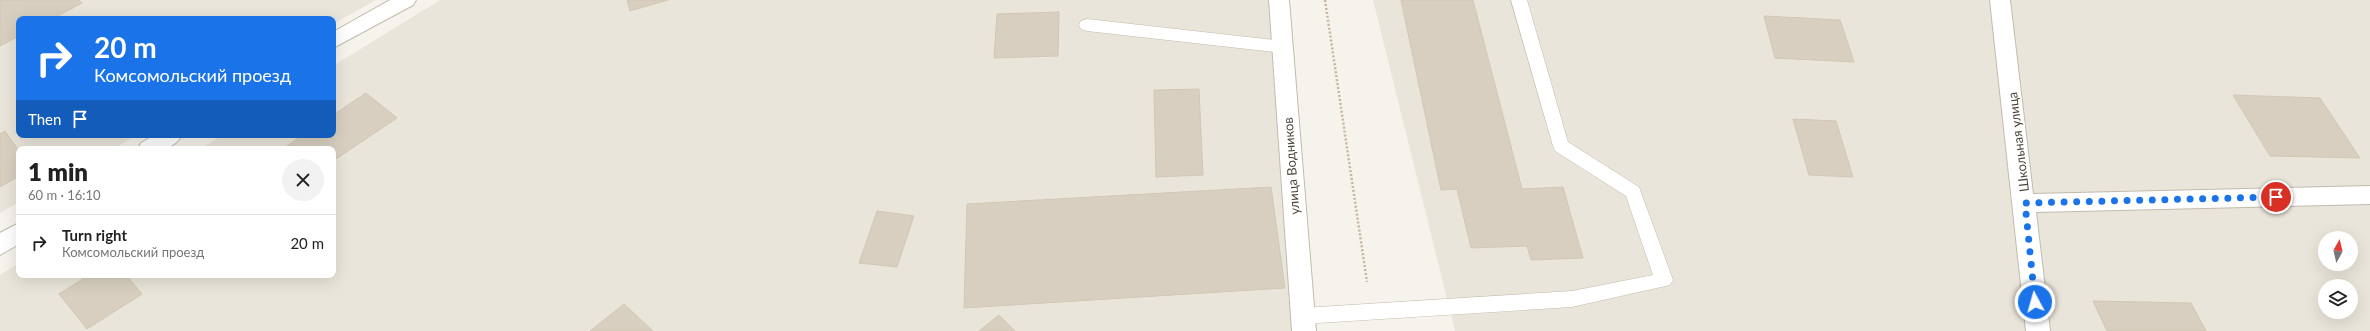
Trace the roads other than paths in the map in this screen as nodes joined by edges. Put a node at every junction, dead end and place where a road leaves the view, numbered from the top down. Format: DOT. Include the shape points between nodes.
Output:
graph roads {
  1 [pos="406,0"];
  2 [pos="1279,0"];
  3 [pos="1519,0"];
  4 [pos="2000,0"];
  5 [pos="1087,25"];
  6 [pos="336,39"];
  7 [pos="1283,47"];
  8 [pos="166,138"];
  9 [pos="154,146"];
  10 [pos="2370,195"];
  11 [pos="2025,203"];
  12 [pos="16,234"];
  13 [pos="0,244"];
  14 [pos="1303,324"];
  15 [pos="2038,331"];
  1 -- 6 [label="street"];
  2 -- 7 [label="street, улица Водников"];
  3 -- 14 [label="lane" via="1560,146 1633,192 1664,280 1572,299 1371,312"];
  4 -- 11 [label="street, Школьная улица"];
  5 -- 7 [label="lane"];
  7 -- 14 [label="street, улица Водников"];
  8 -- 9 [label="street"];
  10 -- 11 [label="street"];
  11 -- 15 [label="street, Школьная улица"];
  12 -- 13 [label="street"];
}
